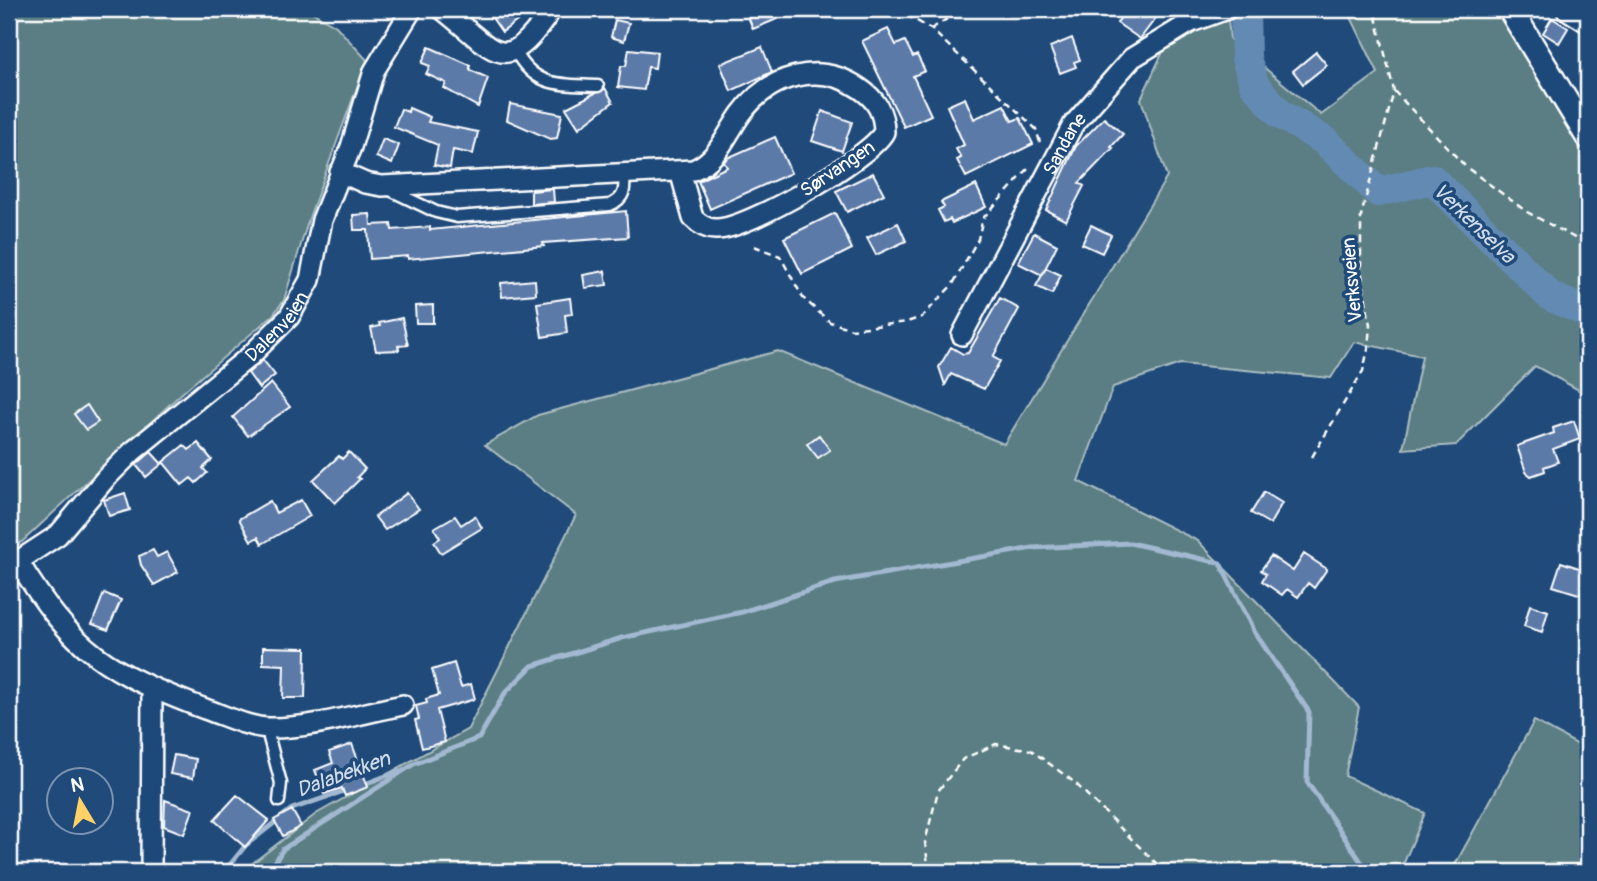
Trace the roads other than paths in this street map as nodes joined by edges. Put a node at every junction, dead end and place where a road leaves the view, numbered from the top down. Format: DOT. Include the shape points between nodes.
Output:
graph roads {
  1 [pos="412,9"];
  2 [pos="442,9"];
  3 [pos="552,9"];
  4 [pos="1227,9"];
  5 [pos="1510,9"];
  6 [pos="1566,9"];
  7 [pos="1588,23"];
  8 [pos="516,52"];
  9 [pos="598,86"];
  10 [pos="1588,137"];
  11 [pos="680,171"];
  12 [pos="340,172"];
  13 [pos="624,172"];
  14 [pos="382,186"];
  15 [pos="962,334"];
  16 [pos="14,564"];
  17 [pos="152,689"];
  18 [pos="403,705"];
  19 [pos="270,729"];
  20 [pos="279,800"];
  21 [pos="151,872"];
  1 -- 12 [label="street, Dalenveien" via="374,71"];
  2 -- 8 [label="street" via="491,48"];
  3 -- 8 [label="street"];
  4 -- 15 [label="street, Sandane" via="1191,22 1132,58 1073,125"];
  5 -- 10 [label="street"];
  6 -- 7 [label="street"];
  8 -- 9 [label="lane" via="525,69 539,80"];
  11 -- 11 [label="street, Sørvangen" via="693,170 714,158 742,111 758,95 801,74 827,73 848,81 872,98 883,115 884,132 868,153 773,210 739,224 709,228 693,218"];
  11 -- 13 [label="street, Sørvangen"];
  12 -- 14 [label="street, Sørvangen"];
  12 -- 16 [label="street, Dalenveien" via="322,220 310,280 289,317 250,356 132,452 58,535"];
  13 -- 14 [label="street, Sørvangen"];
  13 -- 14 [label="lane" via="625,192 620,201 610,205 457,217"];
  16 -- 17 [label="street, Dalenveien" via="69,634 107,665"];
  17 -- 19 [label="street, Dalenveien"];
  17 -- 21 [label="street"];
  18 -- 19 [label="street, Dalenveien"];
  19 -- 20 [label="lane" via="281,783"];
}
